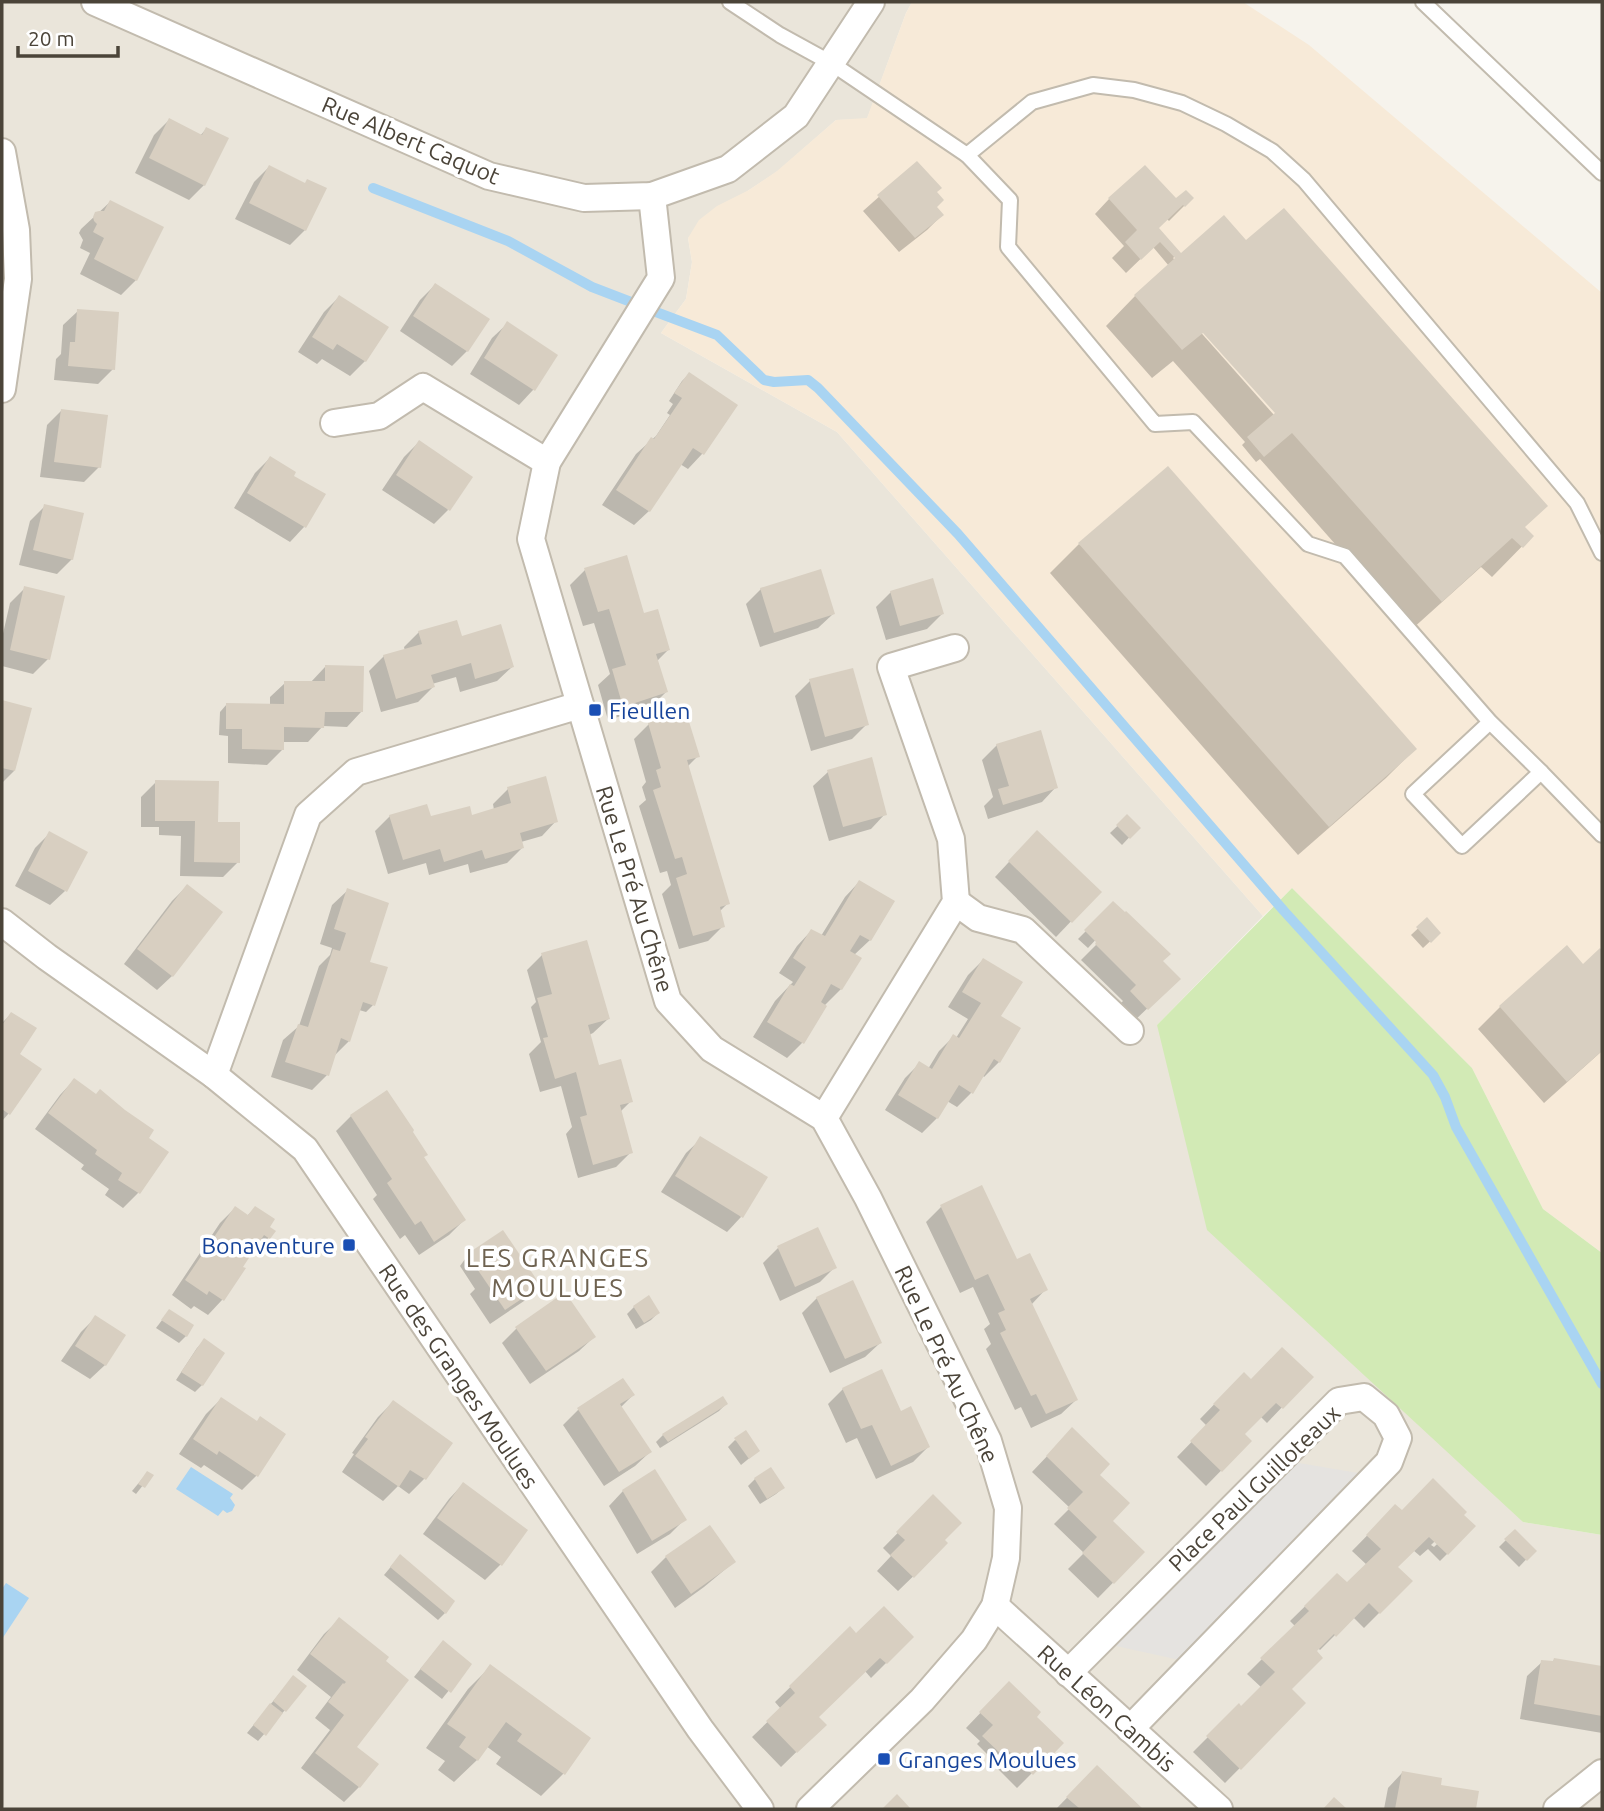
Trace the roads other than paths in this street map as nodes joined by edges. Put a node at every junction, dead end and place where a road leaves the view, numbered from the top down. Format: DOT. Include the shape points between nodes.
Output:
graph roads {
  1 [pos="95,2"];
  2 [pos="730,2"];
  3 [pos="872,2"];
  4 [pos="1423,2"];
  5 [pos="831,63"];
  6 [pos="2,152"];
  7 [pos="967,155"];
  8 [pos="1602,173"];
  9 [pos="652,196"];
  10 [pos="2,389"];
  11 [pos="334,423"];
  12 [pos="547,462"];
  13 [pos="1602,553"];
  14 [pos="955,648"];
  15 [pos="580,705"];
  16 [pos="1490,722"];
  17 [pos="1541,772"];
  18 [pos="1602,835"];
  19 [pos="956,902"];
  20 [pos="2,922"];
  21 [pos="1130,1031"];
  22 [pos="214,1075"];
  23 [pos="824,1118"];
  24 [pos="995,1606"];
  25 [pos="1068,1673"];
  26 [pos="1130,1729"];
  27 [pos="1602,1773"];
  28 [pos="760,1809"];
  29 [pos="810,1809"];
  30 [pos="1219,1809"];
  31 [pos="1557,1809"];
  1 -- 9 [label="street, Rue Albert Caquot" via="489,176 584,198"];
  2 -- 5 [label="lane"];
  3 -- 5 [label="street, Rue Albert Caquot"];
  4 -- 8 [label="lane"];
  5 -- 7 [label="lane"];
  5 -- 9 [label="street, Rue Albert Caquot" via="796,116 728,169"];
  6 -- 10 [label="street" via="16,230 18,279"];
  7 -- 13 [label="lane" via="1032,102 1093,85 1182,103 1272,150 1304,180 1577,503"];
  7 -- 16 [label="lane" via="1010,200 1008,247 1156,424 1193,422 1308,544 1345,556"];
  9 -- 12 [label="street, Rue Le Pré Au Chêne" via="661,278"];
  11 -- 12 [label="street" via="379,415 423,387"];
  12 -- 15 [label="street, Rue Le Pré Au Chêne" via="531,538"];
  14 -- 19 [label="street" via="891,667 951,839"];
  15 -- 22 [label="street" via="356,772 308,815"];
  15 -- 23 [label="street, Rue Le Pré Au Chêne" via="668,1001 712,1049"];
  16 -- 17 [label="lane"];
  16 -- 17 [label="lane" via="1413,794 1462,846"];
  17 -- 18 [label="lane"];
  19 -- 21 [label="street" via="978,918 1023,930"];
  19 -- 23 [label="street"];
  20 -- 22 [label="street, Rue des Granges Moulues"];
  22 -- 28 [label="street, Rue des Granges Moulues" via="305,1149 700,1729"];
  23 -- 24 [label="street, Rue Le Pré Au Chêne" via="988,1441 1008,1508 1006,1558"];
  24 -- 25 [label="street, Rue Léon Cambis"];
  24 -- 29 [label="street, Rue Le Pré Au Chêne" via="974,1640 922,1700"];
  25 -- 26 [label="street, Rue Léon Cambis"];
  25 -- 26 [label="street, Place Paul Guilloteaux" via="1339,1401 1364,1397 1386,1415 1398,1438 1390,1462"];
  26 -- 30 [label="street, Rue Léon Cambis"];
  27 -- 31 [label="street"];
}
